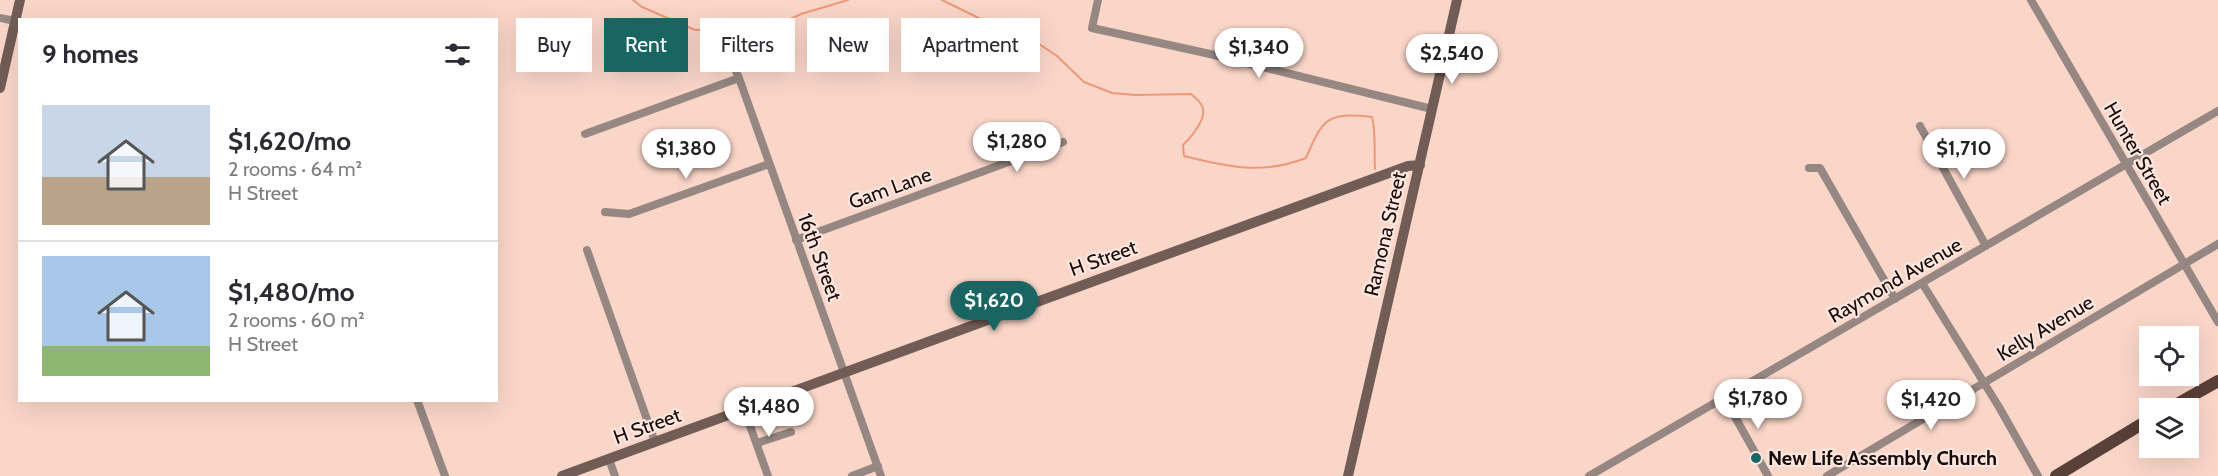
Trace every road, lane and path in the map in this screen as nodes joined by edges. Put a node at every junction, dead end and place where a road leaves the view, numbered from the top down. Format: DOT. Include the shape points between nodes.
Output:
graph roads {
  1 [pos="20,0"];
  2 [pos="1098,0"];
  3 [pos="1457,0"];
  4 [pos="2031,0"];
  5 [pos="0,18"];
  6 [pos="15,21"];
  7 [pos="736,72"];
  8 [pos="739,78"];
  9 [pos="0,88"];
  10 [pos="1432,109"];
  11 [pos="2218,111"];
  12 [pos="1920,126"];
  13 [pos="585,134"];
  14 [pos="1063,142"];
  15 [pos="769,164"];
  16 [pos="1420,165"];
  17 [pos="2126,165"];
  18 [pos="1809,168"];
  19 [pos="605,212"];
  20 [pos="796,240"];
  21 [pos="2218,244"];
  22 [pos="1986,246"];
  23 [pos="587,250"];
  24 [pos="2183,265"];
  25 [pos="1922,283"];
  26 [pos="1895,299"];
  27 [pos="2218,322"];
  28 [pos="844,372"];
  29 [pos="2218,381"];
  30 [pos="1984,384"];
  31 [pos="1724,397"];
  32 [pos="2188,398"];
  33 [pos="418,402"];
  34 [pos="744,409"];
  35 [pos="2139,427"];
  36 [pos="792,432"];
  37 [pos="655,442"];
  38 [pos="757,443"];
  39 [pos="609,459"];
  40 [pos="878,466"];
  41 [pos="445,476"];
  42 [pos="562,476"];
  43 [pos="615,476"];
  44 [pos="768,476"];
  45 [pos="852,476"];
  46 [pos="881,476"];
  47 [pos="1348,476"];
  48 [pos="1588,476"];
  49 [pos="1768,476"];
  50 [pos="1827,476"];
  51 [pos="2038,476"];
  52 [pos="2056,476"];
  1 -- 6 [label="street"];
  2 -- 10 [label="street" via="1092,28"];
  3 -- 10 [label="street, Ramona Street"];
  4 -- 17 [label="street, Hunter Street"];
  5 -- 6 [label="street"];
  6 -- 9 [label="street"];
  7 -- 8 [label="street, 16th Street"];
  8 -- 13 [label="street"];
  8 -- 15 [label="street, 16th Street"];
  10 -- 16 [label="street, Ramona Street"];
  11 -- 17 [label="street, Raymond Avenue"];
  12 -- 22 [label="street"];
  14 -- 20 [label="street, Gam Lane"];
  15 -- 19 [label="street" via="629,214"];
  15 -- 20 [label="street, 16th Street"];
  16 -- 28 [label="street, H Street" via="1408,166"];
  16 -- 47 [label="street, Ramona Street"];
  17 -- 22 [label="street, Raymond Avenue"];
  17 -- 24 [label="street, Hunter Street"];
  18 -- 26 [label="street" via="1820,168"];
  20 -- 28 [label="street, 16th Street"];
  21 -- 24 [label="street, Kelly Avenue"];
  22 -- 25 [label="street, Raymond Avenue"];
  23 -- 37 [label="street"];
  24 -- 27 [label="street, Hunter Street"];
  24 -- 30 [label="street, Kelly Avenue"];
  25 -- 26 [label="street, Raymond Avenue"];
  25 -- 30 [label="street"];
  26 -- 31 [label="street, Raymond Avenue"];
  28 -- 34 [label="street, H Street"];
  28 -- 40 [label="street, 16th Street"];
  29 -- 32 [label="main road"];
  30 -- 50 [label="street, Kelly Avenue"];
  30 -- 51 [label="street"];
  31 -- 48 [label="street, Raymond Avenue"];
  31 -- 49 [label="street"];
  33 -- 41 [label="street"];
  34 -- 37 [label="street, H Street"];
  34 -- 38 [label="street"];
  35 -- 52 [label="main road"];
  36 -- 38 [label="street"];
  37 -- 39 [label="street, H Street"];
  38 -- 44 [label="street"];
  39 -- 42 [label="street, H Street"];
  39 -- 43 [label="street"];
  40 -- 45 [label="street"];
  40 -- 46 [label="street, 16th Street"];
}
